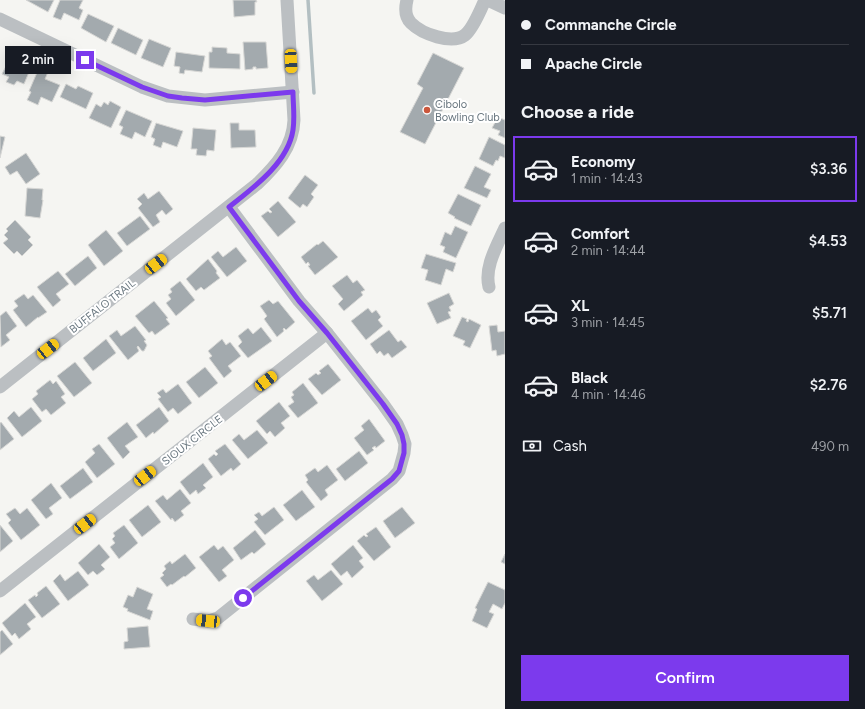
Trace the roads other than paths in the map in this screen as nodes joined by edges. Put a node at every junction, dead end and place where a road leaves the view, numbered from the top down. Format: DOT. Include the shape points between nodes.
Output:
graph roads {
  1 [pos="288,0"];
  2 [pos="407,0"];
  3 [pos="486,0"];
  4 [pos="505,8"];
  5 [pos="0,19"];
  6 [pos="293,92"];
  7 [pos="229,207"];
  8 [pos="505,228"];
  9 [pos="489,286"];
  10 [pos="327,333"];
  11 [pos="0,387"];
  12 [pos="0,591"];
  13 [pos="193,619"];
  1 -- 6 [label="street, BUFFALO TRAIL"];
  2 -- 3 [label="street" via="406,12 411,23 437,37 453,39 465,35"];
  3 -- 4 [label="street"];
  5 -- 6 [label="street" via="142,87 168,96 205,100"];
  6 -- 7 [label="street, BUFFALO TRAIL" via="294,129 287,149 257,184"];
  7 -- 10 [label="street" via="299,301"];
  7 -- 11 [label="street, BUFFALO TRAIL"];
  8 -- 9 [label="street" via="488,272"];
  10 -- 12 [label="street, SIOUX CIRCLE"];
  10 -- 13 [label="street" via="397,424 404,444 399,471 218,618 208,621"];
}
